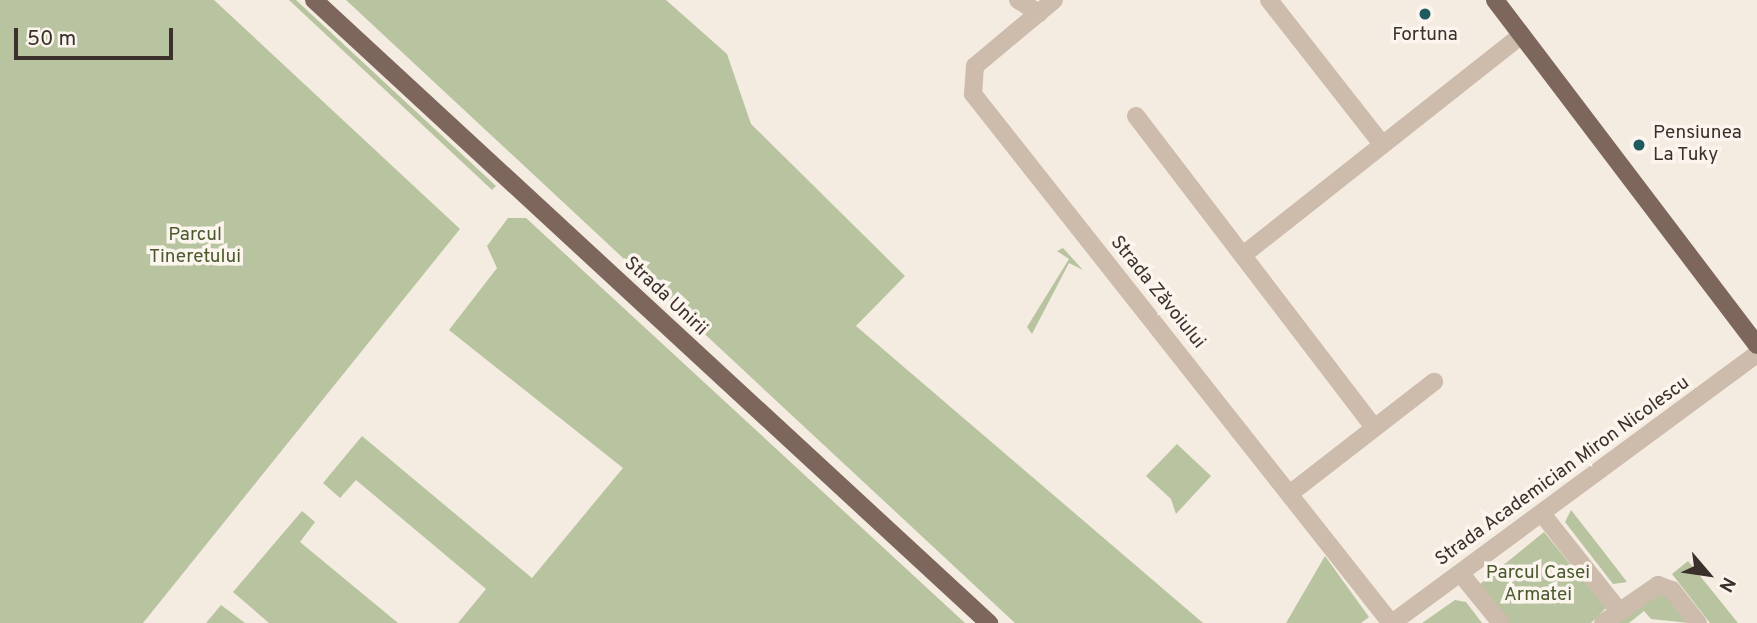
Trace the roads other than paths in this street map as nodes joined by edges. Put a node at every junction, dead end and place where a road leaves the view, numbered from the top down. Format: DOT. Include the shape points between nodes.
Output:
graph roads {
  1 [pos="314,0"];
  2 [pos="1018,0"];
  3 [pos="1054,0"];
  4 [pos="1269,0"];
  5 [pos="1495,0"];
  6 [pos="1039,13"];
  7 [pos="1522,35"];
  8 [pos="1136,116"];
  9 [pos="1382,144"];
  10 [pos="1242,255"];
  11 [pos="1757,345"];
  12 [pos="1757,354"];
  13 [pos="1434,382"];
  14 [pos="1374,427"];
  15 [pos="1292,492"];
  16 [pos="1543,515"];
  17 [pos="1461,574"];
  18 [pos="1619,611"];
  19 [pos="989,623"];
  20 [pos="1392,623"];
  21 [pos="1501,623"];
  22 [pos="1603,623"];
  23 [pos="1698,623"];
  1 -- 19 [label="main road, Strada Unirii"];
  2 -- 6 [label="street"];
  3 -- 6 [label="street, Strada Zăvoiului"];
  4 -- 9 [label="street"];
  5 -- 7 [label="main road"];
  6 -- 15 [label="street, Strada Zăvoiului" via="975,66 973,94"];
  7 -- 9 [label="street"];
  7 -- 11 [label="main road"];
  8 -- 10 [label="street"];
  9 -- 10 [label="street"];
  10 -- 14 [label="street"];
  12 -- 16 [label="street, Strada Academician Miron Nicolescu"];
  13 -- 14 [label="street"];
  14 -- 15 [label="street"];
  15 -- 20 [label="street, Strada Zăvoiului"];
  16 -- 17 [label="street, Strada Academician Miron Nicolescu"];
  16 -- 18 [label="street"];
  17 -- 20 [label="street, Strada Academician Miron Nicolescu"];
  17 -- 21 [label="street"];
  18 -- 22 [label="street"];
  18 -- 23 [label="street" via="1650,587 1664,586"];
}
